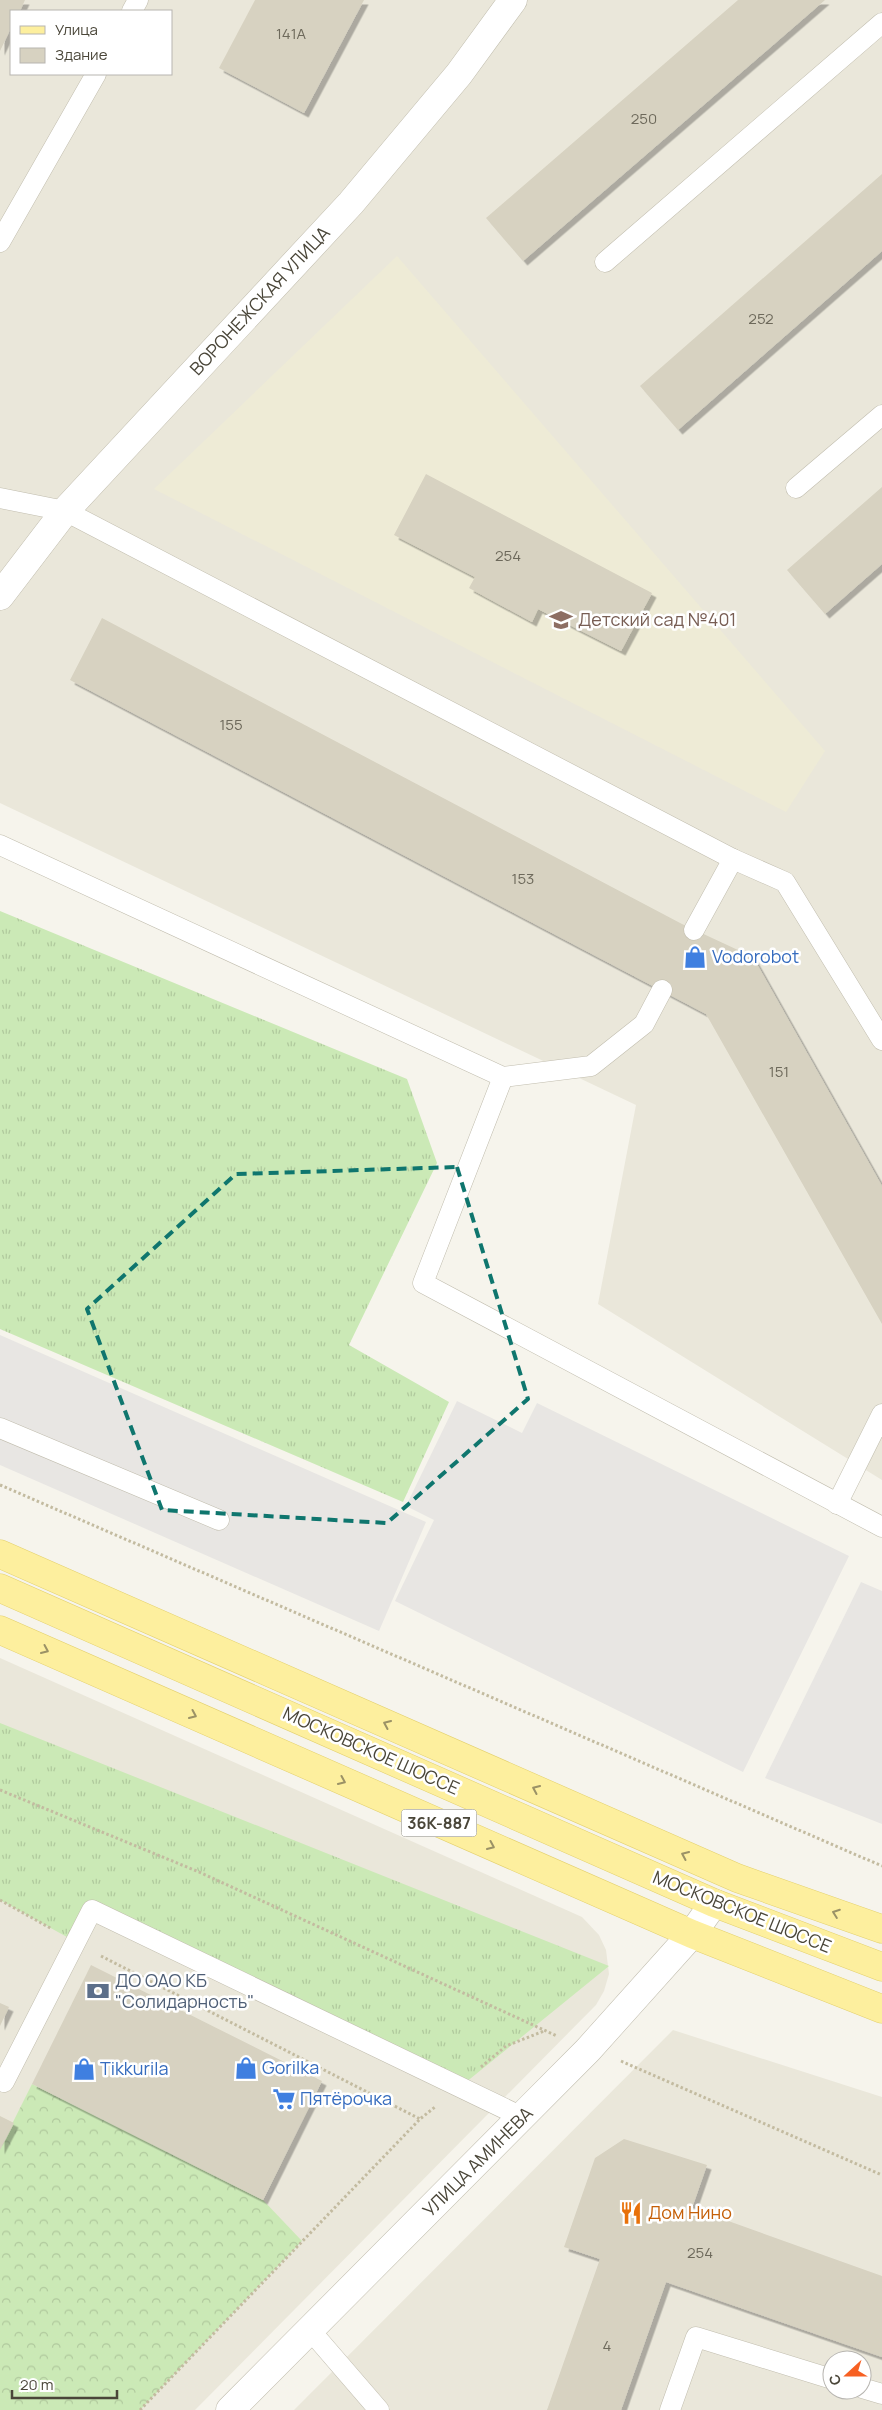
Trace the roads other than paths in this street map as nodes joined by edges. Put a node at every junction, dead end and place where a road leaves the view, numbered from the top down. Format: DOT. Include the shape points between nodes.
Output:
graph roads {
  1 [pos="514,0"];
  2 [pos="882,23"];
  3 [pos="95,75"];
  4 [pos="0,242"];
  5 [pos="605,262"];
  6 [pos="882,415"];
  7 [pos="796,488"];
  8 [pos="0,498"];
  9 [pos="65,511"];
  10 [pos="0,596"];
  11 [pos="0,845"];
  12 [pos="733,859"];
  13 [pos="694,930"];
  14 [pos="662,990"];
  15 [pos="882,1040"];
  16 [pos="503,1077"];
  17 [pos="882,1414"];
  18 [pos="0,1428"];
  19 [pos="837,1504"];
  20 [pos="220,1520"];
  21 [pos="882,1527"];
  22 [pos="0,1554"];
  23 [pos="0,1588"];
  24 [pos="0,1630"];
  25 [pos="714,1903"];
  26 [pos="882,1929"];
  27 [pos="692,1934"];
  28 [pos="882,1967"];
  29 [pos="882,2009"];
  30 [pos="4,2082"];
  31 [pos="522,2117"];
  32 [pos="310,2330"];
  33 [pos="822,2376"];
  34 [pos="230,2410"];
  35 [pos="379,2410"];
  36 [pos="670,2410"];
  1 -- 9 [label="street, ВОРОНЕЖСКАЯ УЛИЦА" via="459,74 351,202"];
  2 -- 5 [label="lane"];
  3 -- 4 [label="lane"];
  6 -- 7 [label="lane"];
  8 -- 9 [label="lane"];
  9 -- 10 [label="street, ВОРОНЕЖСКАЯ УЛИЦА"];
  9 -- 12 [label="lane"];
  11 -- 16 [label="lane"];
  12 -- 13 [label="lane"];
  12 -- 15 [label="lane" via="785,882"];
  14 -- 16 [label="lane" via="644,1024 591,1066"];
  16 -- 19 [label="lane" via="423,1283"];
  17 -- 19 [label="lane"];
  18 -- 20 [label="lane"];
  19 -- 21 [label="lane"];
  26 -- 22 [label="main road, МОСКОВСКОЕ ШОССЕ, one-way" via="737,1878"];
  23 -- 25 [label="main road, МОСКОВСКОЕ ШОССЕ / 36К-887"];
  24 -- 27 [label="main road, 36К-887, one-way"];
  25 -- 27 [label="street, УЛИЦА АМИНЕВА"];
  25 -- 28 [label="main road, МОСКОВСКОЕ ШОССЕ / 36К-887"];
  27 -- 29 [label="main road, 36К-887"];
  27 -- 31 [label="street, УЛИЦА АМИНЕВА" via="588,2050"];
  30 -- 31 [label="lane" via="92,1910"];
  31 -- 32 [label="street, УЛИЦА АМИНЕВА"];
  32 -- 34 [label="street, УЛИЦА АМИНЕВА"];
  32 -- 35 [label="lane"];
  33 -- 36 [label="lane" via="696,2337"];
}
